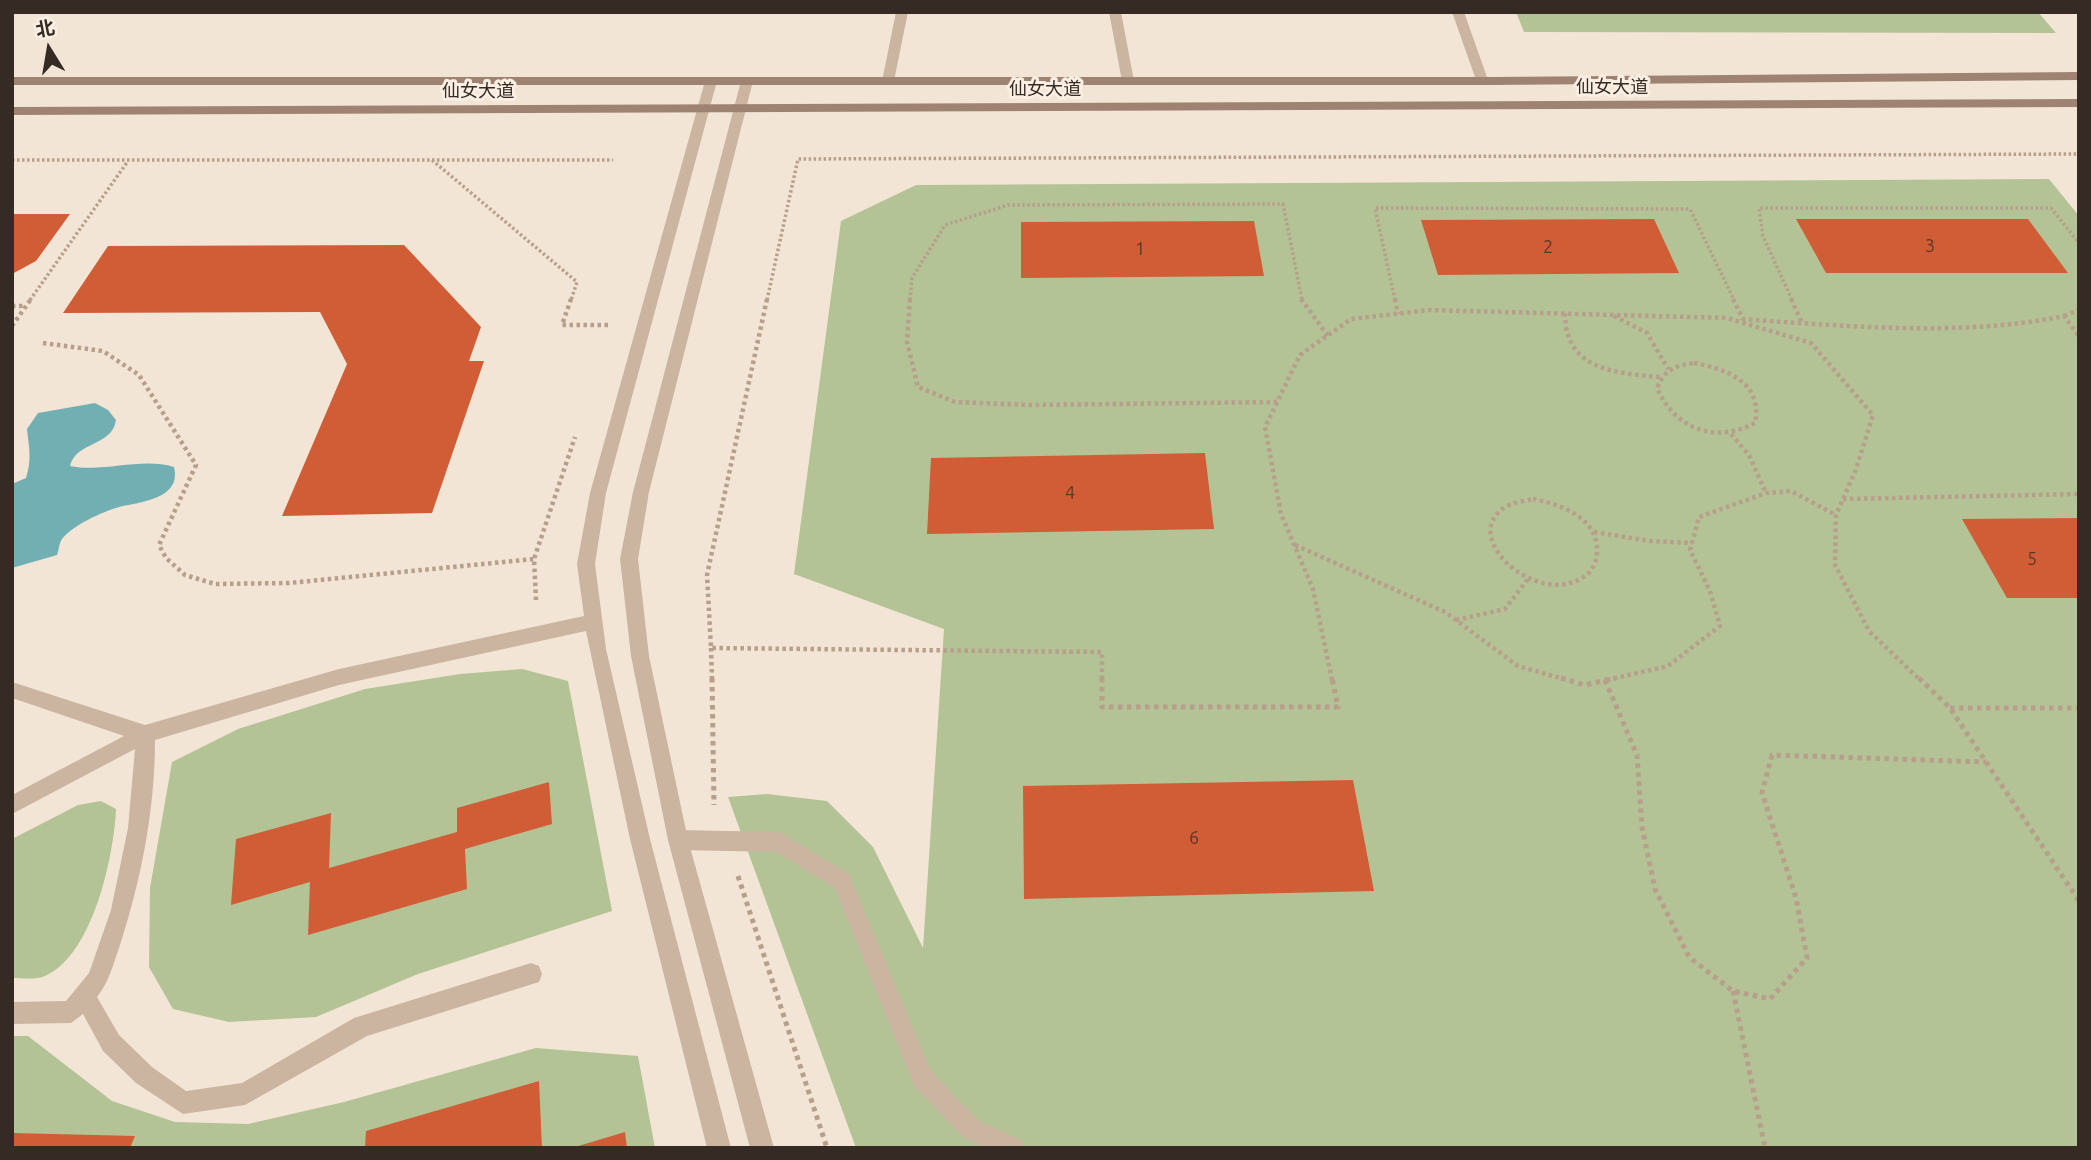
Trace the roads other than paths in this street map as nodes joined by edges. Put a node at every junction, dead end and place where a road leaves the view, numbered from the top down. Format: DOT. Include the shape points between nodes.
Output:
graph roads {
  1 [pos="902,12"];
  2 [pos="1115,12"];
  3 [pos="1458,12"];
  4 [pos="2079,76"];
  5 [pos="747,80"];
  6 [pos="1482,80"];
  7 [pos="12,81"];
  8 [pos="711,81"];
  9 [pos="888,81"];
  10 [pos="1128,81"];
  11 [pos="2079,103"];
  12 [pos="739,107"];
  13 [pos="704,108"];
  14 [pos="12,111"];
  15 [pos="593,622"];
  16 [pos="12,690"];
  17 [pos="145,734"];
  18 [pos="12,804"];
  19 [pos="678,840"];
  20 [pos="531,974"];
  21 [pos="85,996"];
  22 [pos="12,1013"];
  23 [pos="719,1148"];
  24 [pos="762,1148"];
  25 [pos="1013,1148"];
  1 -- 9 [label="street"];
  2 -- 10 [label="street"];
  3 -- 6 [label="street"];
  4 -- 6 [label="main road, 仙女大道"];
  5 -- 8 [label="main road, 仙女大道"];
  5 -- 9 [label="main road, 仙女大道"];
  5 -- 12 [label="street"];
  6 -- 10 [label="main road, 仙女大道"];
  7 -- 8 [label="main road, 仙女大道"];
  8 -- 13 [label="street"];
  9 -- 10 [label="main road, 仙女大道"];
  11 -- 12 [label="main road, 仙女大道"];
  12 -- 13 [label="main road, 仙女大道"];
  12 -- 19 [label="street" via="640,492 629,559 640,656"];
  13 -- 14 [label="main road, 仙女大道"];
  13 -- 15 [label="street" via="598,493 586,565"];
  15 -- 17 [label="street" via="339,677"];
  15 -- 23 [label="street" via="640,839"];
  16 -- 17 [label="street"];
  17 -- 18 [label="street"];
  17 -- 21 [label="street" via="145,773 121,910 98,979"];
  19 -- 24 [label="street"];
  19 -- 25 [label="street" via="780,842 842,881 923,1079 971,1129"];
  20 -- 21 [label="street" via="362,1026 245,1094 183,1103 111,1043"];
  21 -- 22 [label="street" via="71,1013"];
}
